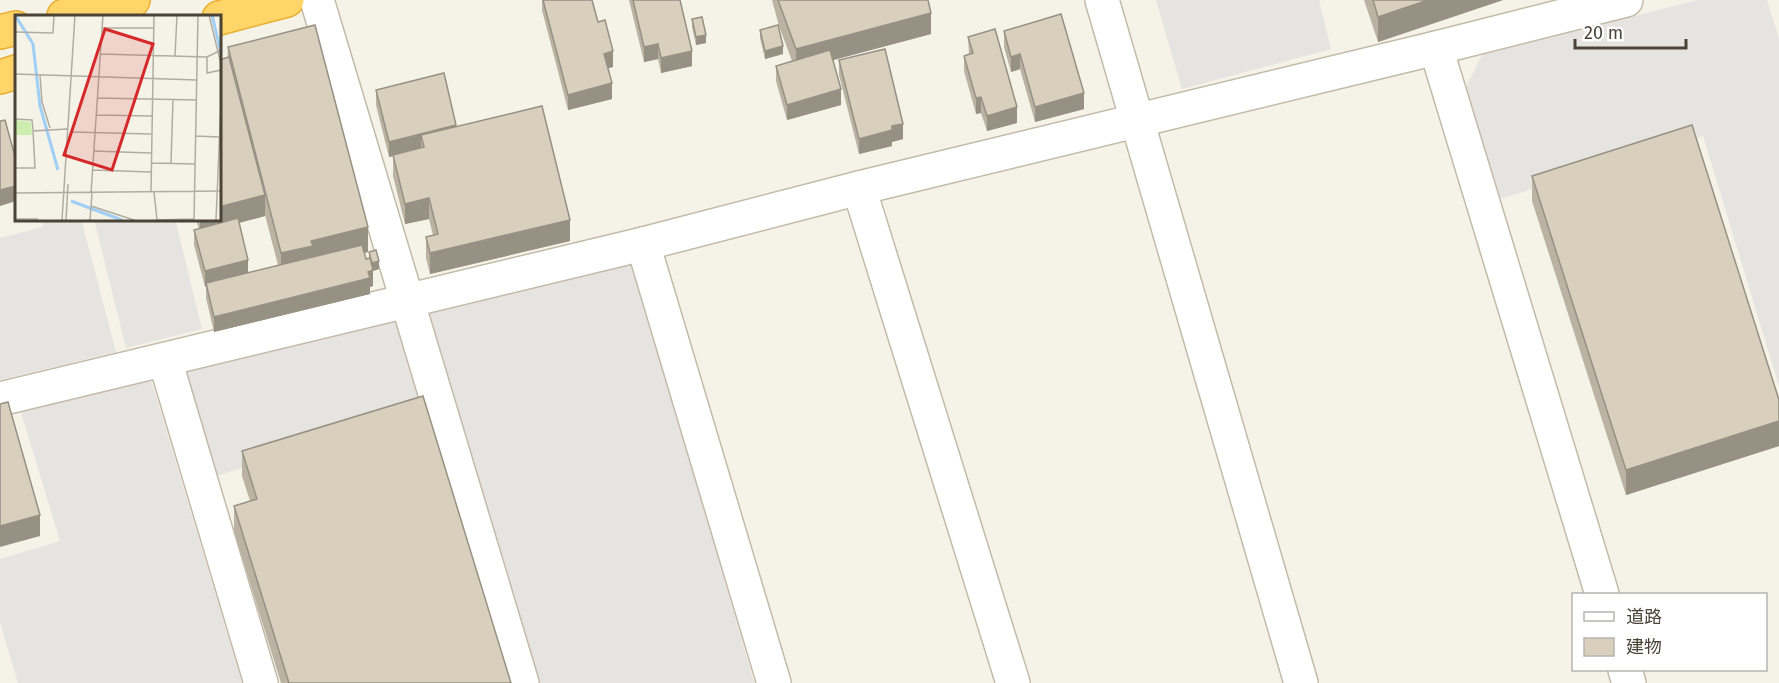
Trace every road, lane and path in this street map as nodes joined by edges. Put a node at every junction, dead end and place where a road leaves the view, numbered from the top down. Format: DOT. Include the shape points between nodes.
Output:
graph roads {
  1 [pos="134,0"];
  2 [pos="287,0"];
  3 [pos="317,0"];
  4 [pos="1102,0"];
  5 [pos="1626,0"];
  6 [pos="68,15"];
  7 [pos="220,18"];
  8 [pos="15,28"];
  9 [pos="0,32"];
  10 [pos="1436,48"];
  11 [pos="15,72"];
  12 [pos="0,77"];
  13 [pos="1136,120"];
  14 [pos="859,188"];
  15 [pos="643,244"];
  16 [pos="407,300"];
  17 [pos="165,360"];
  18 [pos="0,399"];
  19 [pos="1602,593"];
  20 [pos="261,683"];
  21 [pos="522,683"];
  22 [pos="774,683"];
  23 [pos="1013,683"];
  24 [pos="1301,683"];
  1 -- 6 [label="highway"];
  2 -- 7 [label="highway"];
  3 -- 16 [label="street"];
  4 -- 13 [label="street"];
  5 -- 10 [label="street"];
  8 -- 9 [label="highway"];
  10 -- 13 [label="street"];
  10 -- 19 [label="street"];
  11 -- 12 [label="highway"];
  13 -- 14 [label="street"];
  13 -- 24 [label="street"];
  14 -- 15 [label="street"];
  14 -- 23 [label="street"];
  15 -- 16 [label="street"];
  15 -- 22 [label="street"];
  16 -- 17 [label="street"];
  16 -- 21 [label="street"];
  17 -- 18 [label="street"];
  17 -- 20 [label="street"];
}
